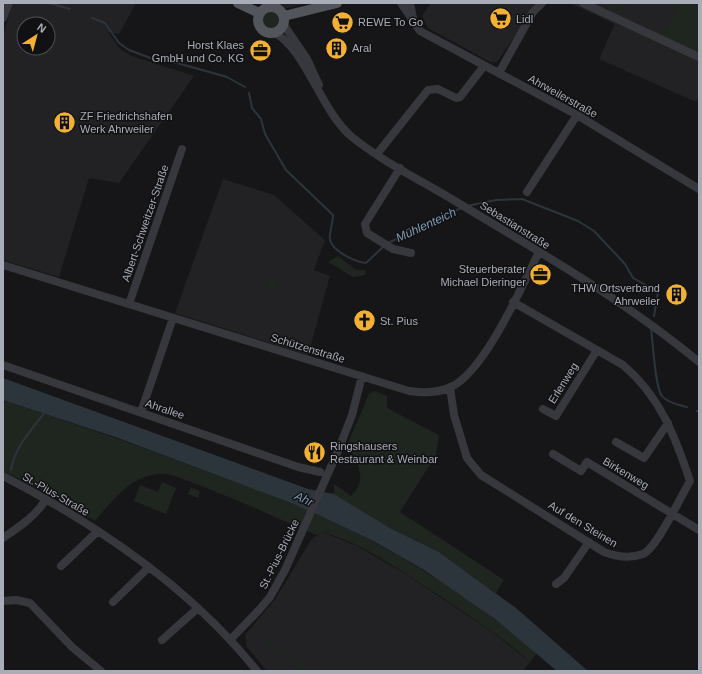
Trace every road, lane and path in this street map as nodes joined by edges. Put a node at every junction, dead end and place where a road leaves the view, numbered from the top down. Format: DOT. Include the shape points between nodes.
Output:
graph roads {
  1 [pos="9,3"];
  2 [pos="238,3"];
  3 [pos="337,3"];
  4 [pos="401,3"];
  5 [pos="410,3"];
  6 [pos="542,3"];
  7 [pos="583,3"];
  8 [pos="594,5"];
  9 [pos="259,14"];
  10 [pos="3,18"];
  11 [pos="284,21"];
  12 [pos="415,25"];
  13 [pos="275,33"];
  14 [pos="699,57"];
  15 [pos="304,61"];
  16 [pos="484,66"];
  17 [pos="499,74"];
  18 [pos="577,115"];
  19 [pos="182,149"];
  20 [pos="377,154"];
  21 [pos="400,168"];
  22 [pos="699,189"];
  23 [pos="527,192"];
  24 [pos="539,252"];
  25 [pos="411,253"];
  26 [pos="3,265"];
  27 [pos="513,302"];
  28 [pos="128,304"];
  29 [pos="172,318"];
  30 [pos="597,350"];
  31 [pos="699,362"];
  32 [pos="3,364"];
  33 [pos="362,376"];
  34 [pos="450,387"];
  35 [pos="543,409"];
  36 [pos="141,412"];
  37 [pos="668,423"];
  38 [pos="616,442"];
  39 [pos="553,454"];
  40 [pos="320,472"];
  41 [pos="3,476"];
  42 [pos="46,499"];
  43 [pos="672,514"];
  44 [pos="699,530"];
  45 [pos="98,531"];
  46 [pos="3,538"];
  47 [pos="589,542"];
  48 [pos="61,566"];
  49 [pos="149,567"];
  50 [pos="556,584"];
  51 [pos="3,601"];
  52 [pos="113,602"];
  53 [pos="198,608"];
  54 [pos="162,640"];
  55 [pos="230,640"];
  56 [pos="101,671"];
  57 [pos="257,671"];
  1 -- 10 [label="street"];
  2 -- 9 [label="main road"];
  3 -- 11 [label="main road"];
  4 -- 12 [label="street, Ahrweilerstraße"];
  5 -- 12 [label="street"];
  6 -- 17 [label="street" via="533,12"];
  7 -- 8 [label="street"];
  8 -- 14 [label="street"];
  9 -- 11 [label="main road" via="266,8 275,7 282,12"];
  9 -- 13 [label="main road" via="259,27 266,33"];
  11 -- 13 [label="main road"];
  11 -- 15 [label="street, Sebastianstraße"];
  12 -- 16 [label="street, Ahrweilerstraße" via="420,31"];
  13 -- 15 [label="street, Sebastianstraße"];
  15 -- 20 [label="street, Sebastianstraße" via="339,123 350,136"];
  16 -- 17 [label="street, Ahrweilerstraße"];
  16 -- 20 [label="street" via="460,97 456,98 438,89 428,90"];
  17 -- 18 [label="street, Ahrweilerstraße"];
  18 -- 22 [label="street, Ahrweilerstraße"];
  18 -- 23 [label="street"];
  19 -- 28 [label="street, Albert-Schweitzer-Straße"];
  20 -- 21 [label="street, Sebastianstraße"];
  21 -- 24 [label="street, Sebastianstraße"];
  21 -- 25 [label="street" via="365,224 368,233 383,243 391,248"];
  24 -- 27 [label="street, Schützenstraße"];
  24 -- 31 [label="street, Sebastianstraße" via="648,323"];
  26 -- 28 [label="street, Schützenstraße"];
  27 -- 30 [label="street, Auf den Steinen"];
  27 -- 34 [label="street, Schützenstraße" via="490,346 466,376"];
  28 -- 29 [label="street, Schützenstraße"];
  29 -- 33 [label="street, Schützenstraße"];
  29 -- 36 [label="street"];
  30 -- 35 [label="street, Erlenweg" via="556,416"];
  30 -- 37 [label="street, Auf den Steinen" via="636,376 651,393"];
  32 -- 36 [label="street, Ahrallee"];
  33 -- 34 [label="street, Schützenstraße" via="423,393"];
  33 -- 55 [label="street, St.-Pius-Brücke" via="352,415 285,570 270,597"];
  34 -- 47 [label="street, Auf den Steinen" via="454,415 467,458 481,476"];
  36 -- 40 [label="street, Ahrallee" via="298,467"];
  37 -- 38 [label="street" via="644,458"];
  37 -- 43 [label="street, Auf den Steinen" via="690,481"];
  39 -- 43 [label="street, Birkenweg" via="581,470 586,462"];
  41 -- 42 [label="street, St.-Pius-Straße"];
  42 -- 45 [label="street, St.-Pius-Straße"];
  42 -- 46 [label="street" via="28,520"];
  43 -- 44 [label="street"];
  43 -- 47 [label="street, Auf den Steinen" via="655,543 644,553 618,557"];
  45 -- 48 [label="street"];
  45 -- 49 [label="street, St.-Pius-Straße"];
  47 -- 50 [label="street" via="564,578"];
  49 -- 52 [label="street"];
  49 -- 53 [label="street, St.-Pius-Straße"];
  51 -- 56 [label="street" via="16,600 30,604 67,643"];
  53 -- 54 [label="street"];
  53 -- 55 [label="street, St.-Pius-Straße"];
  55 -- 57 [label="street, St.-Pius-Straße"];
}
